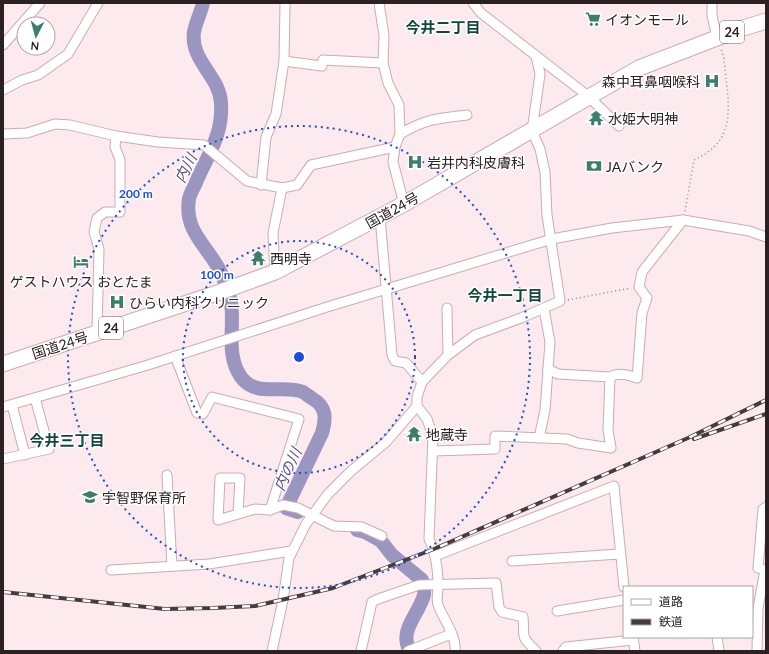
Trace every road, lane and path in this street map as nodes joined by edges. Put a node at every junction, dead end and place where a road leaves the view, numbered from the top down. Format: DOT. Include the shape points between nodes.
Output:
graph roads {
  1 [pos="40,3"];
  2 [pos="98,3"];
  3 [pos="285,3"];
  4 [pos="379,3"];
  5 [pos="473,3"];
  6 [pos="712,3"];
  7 [pos="766,21"];
  8 [pos="717,38"];
  9 [pos="3,45"];
  10 [pos="536,56"];
  11 [pos="284,61"];
  12 [pos="383,63"];
  13 [pos="3,90"];
  14 [pos="588,96"];
  15 [pos="467,114"];
  16 [pos="619,126"];
  17 [pos="532,131"];
  18 [pos="3,134"];
  19 [pos="400,134"];
  20 [pos="116,136"];
  21 [pos="395,147"];
  22 [pos="261,185"];
  23 [pos="282,188"];
  24 [pos="404,204"];
  25 [pos="380,217"];
  26 [pos="683,220"];
  27 [pos="766,237"];
  28 [pos="552,239"];
  29 [pos="275,272"];
  30 [pos="639,287"];
  31 [pos="388,289"];
  32 [pos="560,301"];
  33 [pos="447,308"];
  34 [pos="544,309"];
  35 [pos="97,333"];
  36 [pos="448,355"];
  37 [pos="176,356"];
  38 [pos="3,364"];
  39 [pos="548,369"];
  40 [pos="610,376"];
  41 [pos="422,382"];
  42 [pos="34,398"];
  43 [pos="12,405"];
  44 [pos="417,406"];
  45 [pos="3,407"];
  46 [pos="539,438"];
  47 [pos="433,451"];
  48 [pos="25,455"];
  49 [pos="3,459"];
  50 [pos="167,475"];
  51 [pos="766,507"];
  52 [pos="270,510"];
  53 [pos="238,514"];
  54 [pos="312,514"];
  55 [pos="382,536"];
  56 [pos="291,551"];
  57 [pos="620,554"];
  58 [pos="435,556"];
  59 [pos="512,561"];
  60 [pos="172,566"];
  61 [pos="111,570"];
  62 [pos="438,585"];
  63 [pos="624,586"];
  64 [pos="623,600"];
  65 [pos="557,611"];
  66 [pos="450,634"];
  67 [pos="717,638"];
  68 [pos="633,639"];
  69 [pos="410,650"];
  70 [pos="272,651"];
  71 [pos="361,651"];
  72 [pos="455,651"];
  73 [pos="536,651"];
  74 [pos="563,651"];
  75 [pos="635,651"];
  76 [pos="719,651"];
  77 [pos="758,651"];
  78 [pos="766,651"];
  1 -- 9 [label="street"];
  2 -- 13 [label="street" via="68,54 38,76 22,80"];
  3 -- 11 [label="street"];
  4 -- 12 [label="street" via="384,36"];
  5 -- 10 [label="street" via="481,13"];
  6 -- 8 [label="street"];
  7 -- 8 [label="highway, 国道24号 / 24"];
  8 -- 14 [label="highway, 国道24号 / 24" via="639,68"];
  8 -- 26 [label="path" via="724,58 728,122 724,134 709,153 694,160"];
  10 -- 14 [label="street"];
  10 -- 17 [label="street" via="540,74"];
  11 -- 12 [label="street" via="322,66 323,60"];
  11 -- 22 [label="street" via="276,114 266,137"];
  12 -- 19 [label="street" via="388,83 399,105"];
  14 -- 16 [label="street"];
  14 -- 17 [label="highway, 国道24号 / 24"];
  15 -- 19 [label="street" via="419,123"];
  17 -- 24 [label="highway, 国道24号 / 24"];
  17 -- 28 [label="street" via="540,149 545,172 547,215"];
  18 -- 20 [label="street" via="27,133 56,124"];
  19 -- 21 [label="street"];
  20 -- 22 [label="street" via="204,145 247,181"];
  20 -- 35 [label="street" via="115,147 120,160 120,212 105,212 97,218 94,232 99,249"];
  21 -- 23 [label="street" via="311,165 297,185"];
  21 -- 24 [label="street" via="393,162"];
  22 -- 23 [label="street"];
  23 -- 29 [label="street" via="273,234"];
  24 -- 25 [label="highway, 国道24号 / 24"];
  25 -- 29 [label="highway, 国道24号 / 24"];
  25 -- 31 [label="street"];
  26 -- 27 [label="street" via="749,231"];
  26 -- 28 [label="street" via="612,228"];
  26 -- 30 [label="street" via="642,272"];
  28 -- 31 [label="street"];
  28 -- 32 [label="street"];
  29 -- 35 [label="highway, 国道24号 / 24"];
  30 -- 32 [label="path"];
  30 -- 40 [label="street" via="647,298 642,313 637,378 627,374"];
  31 -- 37 [label="street"];
  31 -- 41 [label="street" via="392,355 395,361 406,363"];
  32 -- 34 [label="street"];
  33 -- 36 [label="street"];
  34 -- 36 [label="street" via="475,335"];
  34 -- 39 [label="street" via="550,342"];
  35 -- 38 [label="highway, 国道24号 / 24"];
  36 -- 41 [label="street"];
  37 -- 42 [label="street"];
  37 -- 52 [label="street" via="197,413 203,414 212,398 299,418"];
  39 -- 40 [label="street" via="558,374"];
  39 -- 46 [label="street" via="545,410"];
  40 -- 46 [label="street" via="608,430 611,448 578,444 568,439"];
  41 -- 44 [label="street"];
  42 -- 43 [label="street"];
  42 -- 48 [label="street" via="49,449"];
  43 -- 45 [label="street"];
  43 -- 48 [label="street"];
  44 -- 47 [label="street" via="427,419"];
  44 -- 54 [label="street" via="386,442 351,471"];
  46 -- 47 [label="street" via="495,436 495,449"];
  47 -- 58 [label="street" via="428,539"];
  48 -- 49 [label="street"];
  50 -- 60 [label="street"];
  51 -- 77 [label="street" via="762,509 758,568 765,570 758,608"];
  52 -- 53 [label="street" via="255,509"];
  52 -- 54 [label="street" via="283,505"];
  53 -- 53 [label="street" via="240,478 220,478 218,520"];
  54 -- 55 [label="street" via="334,526 362,527"];
  54 -- 56 [label="street"];
  56 -- 60 [label="street" via="209,564"];
  56 -- 70 [label="street" via="284,600"];
  57 -- 58 [label="street" via="614,486"];
  57 -- 59 [label="street"];
  57 -- 63 [label="street"];
  58 -- 62 [label="street"];
  60 -- 61 [label="street"];
  62 -- 66 [label="street" via="438,604 448,623"];
  62 -- 71 [label="street" via="423,585 372,602"];
  62 -- 73 [label="street" via="496,583 499,607 502,612 523,617 524,641"];
  64 -- 65 [label="street"];
  66 -- 69 [label="street"];
  66 -- 72 [label="street" via="456,647"];
  67 -- 76 [label="street"];
  68 -- 74 [label="street" via="566,647"];
  68 -- 75 [label="street"];
  77 -- 78 [label="street"];
}
